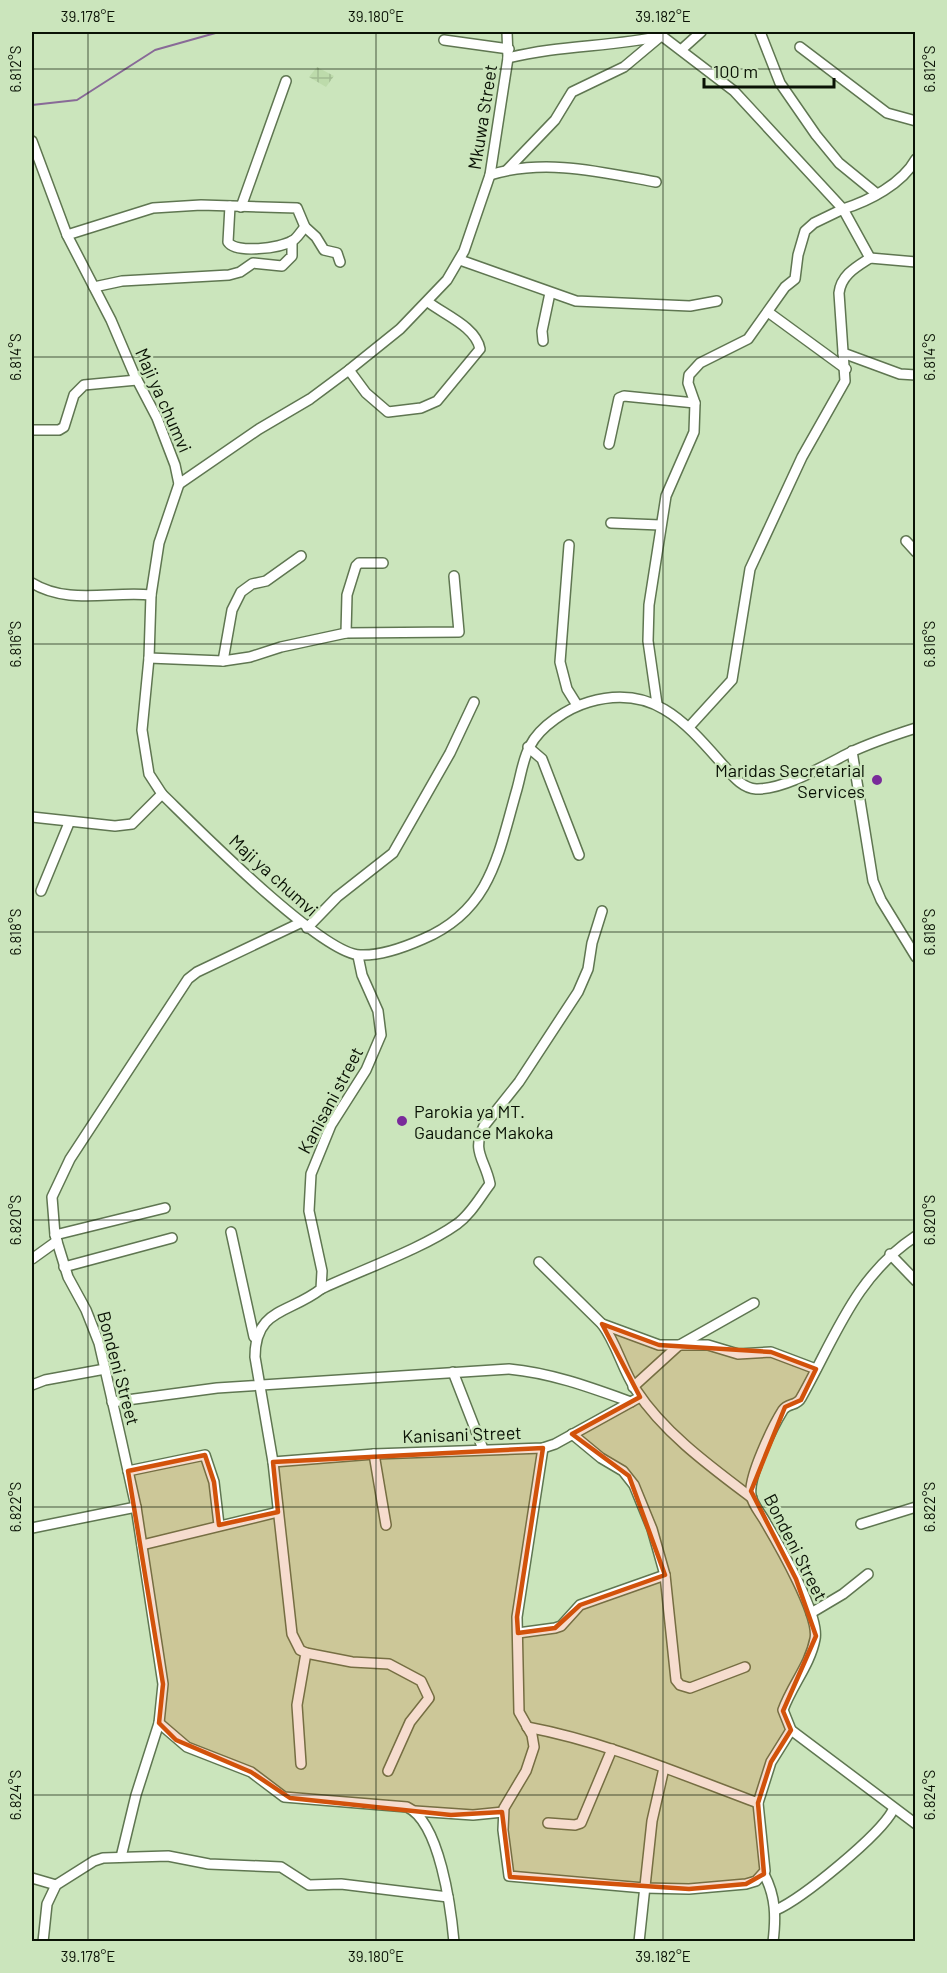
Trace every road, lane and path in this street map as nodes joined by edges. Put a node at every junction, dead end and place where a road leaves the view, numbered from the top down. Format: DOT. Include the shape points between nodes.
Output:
graph roads {
  1 [pos="507,32"];
  2 [pos="701,32"];
  3 [pos="760,32"];
  4 [pos="661,34"];
  5 [pos="444,40"];
  6 [pos="800,47"];
  7 [pos="681,50"];
  8 [pos="509,54"];
  9 [pos="286,81"];
  10 [pos="915,121"];
  11 [pos="32,141"];
  12 [pos="915,159"];
  13 [pos="507,170"];
  14 [pos="490,175"];
  15 [pos="656,182"];
  16 [pos="877,194"];
  17 [pos="230,206"];
  18 [pos="241,207"];
  19 [pos="843,209"];
  20 [pos="305,227"];
  21 [pos="68,235"];
  22 [pos="292,241"];
  23 [pos="870,258"];
  24 [pos="460,260"];
  25 [pos="340,262"];
  26 [pos="915,262"];
  27 [pos="94,286"];
  28 [pos="550,293"];
  29 [pos="717,301"];
  30 [pos="428,302"];
  31 [pos="768,312"];
  32 [pos="543,341"];
  33 [pos="843,353"];
  34 [pos="846,369"];
  35 [pos="349,370"];
  36 [pos="915,375"];
  37 [pos="137,380"];
  38 [pos="695,403"];
  39 [pos="32,430"];
  40 [pos="609,444"];
  41 [pos="179,484"];
  42 [pos="611,523"];
  43 [pos="660,525"];
  44 [pos="906,541"];
  45 [pos="569,545"];
  46 [pos="915,552"];
  47 [pos="301,556"];
  48 [pos="383,562"];
  49 [pos="454,576"];
  50 [pos="32,583"];
  51 [pos="151,596"];
  52 [pos="346,633"];
  53 [pos="149,658"];
  54 [pos="223,661"];
  55 [pos="474,702"];
  56 [pos="657,704"];
  57 [pos="577,705"];
  58 [pos="690,726"];
  59 [pos="915,728"];
  60 [pos="528,747"];
  61 [pos="852,751"];
  62 [pos="162,794"];
  63 [pos="32,817"];
  64 [pos="69,823"];
  65 [pos="579,855"];
  66 [pos="41,891"];
  67 [pos="602,911"];
  68 [pos="304,926"];
  69 [pos="358,956"];
  70 [pos="915,957"];
  71 [pos="165,1208"];
  72 [pos="231,1232"];
  73 [pos="915,1236"];
  74 [pos="56,1238"];
  75 [pos="172,1239"];
  76 [pos="890,1254"];
  77 [pos="32,1258"];
  78 [pos="539,1262"];
  79 [pos="64,1267"];
  80 [pos="915,1281"];
  81 [pos="321,1289"];
  82 [pos="754,1303"];
  83 [pos="602,1324"];
  84 [pos="255,1340"];
  85 [pos="678,1346"];
  86 [pos="105,1369"];
  87 [pos="816,1369"];
  88 [pos="453,1372"];
  89 [pos="32,1385"];
  90 [pos="260,1386"];
  91 [pos="633,1387"];
  92 [pos="640,1397"];
  93 [pos="112,1402"];
  94 [pos="631,1402"];
  95 [pos="572,1434"];
  96 [pos="543,1448"];
  97 [pos="483,1449"];
  98 [pos="374,1454"];
  99 [pos="273,1462"];
  100 [pos="128,1471"];
  101 [pos="752,1498"];
  102 [pos="136,1507"];
  103 [pos="915,1507"];
  104 [pos="278,1512"];
  105 [pos="861,1524"];
  106 [pos="219,1525"];
  107 [pos="386,1525"];
  108 [pos="32,1528"];
  109 [pos="142,1545"];
  110 [pos="868,1574"];
  111 [pos="665,1575"];
  112 [pos="811,1613"];
  113 [pos="518,1633"];
  114 [pos="306,1653"];
  115 [pos="745,1667"];
  116 [pos="159,1722"];
  117 [pos="527,1727"];
  118 [pos="791,1730"];
  119 [pos="612,1749"];
  120 [pos="301,1764"];
  121 [pos="664,1768"];
  122 [pos="388,1771"];
  123 [pos="758,1803"];
  124 [pos="893,1810"];
  125 [pos="415,1811"];
  126 [pos="503,1812"];
  127 [pos="548,1823"];
  128 [pos="915,1824"];
  129 [pos="121,1857"];
  130 [pos="764,1874"];
  131 [pos="32,1878"];
  132 [pos="56,1885"];
  133 [pos="644,1888"];
  134 [pos="448,1897"];
  135 [pos="776,1910"];
  136 [pos="43,1941"];
  137 [pos="454,1941"];
  138 [pos="639,1941"];
  139 [pos="773,1941"];
  1 -- 8 [label="street"];
  2 -- 7 [label="street"];
  3 -- 16 [label="street" via="780,83 816,135 839,164"];
  4 -- 7 [label="street"];
  4 -- 8 [label="street, Mkuwa Street" via="635,42"];
  4 -- 13 [label="street" via="624,67 572,92 555,120"];
  5 -- 8 [label="street"];
  6 -- 10 [label="street" via="887,113"];
  7 -- 19 [label="street" via="734,91"];
  8 -- 14 [label="street, Mkuwa Street"];
  9 -- 18 [label="street"];
  11 -- 21 [label="street, Maji ya chumvi"];
  12 -- 16 [label="street" via="891,186"];
  13 -- 14 [label="street"];
  13 -- 15 [label="street" via="556,167"];
  14 -- 24 [label="street, Mkuwa Street"];
  16 -- 19 [label="street"];
  17 -- 18 [label="street"];
  17 -- 21 [label="street" via="153,208"];
  17 -- 22 [label="street" via="231,246 254,250"];
  18 -- 20 [label="street" via="297,208"];
  19 -- 23 [label="street"];
  19 -- 31 [label="street" via="805,231 795,279"];
  20 -- 22 [label="street"];
  20 -- 25 [label="street" via="324,250 338,254"];
  21 -- 27 [label="street, Maji ya chumvi"];
  22 -- 27 [label="street" via="292,256 282,266 253,263 229,275"];
  23 -- 26 [label="street"];
  23 -- 33 [label="street" via="847,274 840,287"];
  24 -- 28 [label="street"];
  24 -- 30 [label="street, Mkuwa Street"];
  27 -- 37 [label="street, Maji ya chumvi"];
  28 -- 29 [label="street" via="576,301 651,305 690,306"];
  28 -- 32 [label="street"];
  30 -- 35 [label="street, Mkuwa Street"];
  30 -- 35 [label="street" via="478,339 480,349 437,400 421,408 388,412 366,393"];
  31 -- 34 [label="street"];
  31 -- 38 [label="street" via="742,344 693,369 688,383"];
  33 -- 34 [label="street"];
  33 -- 36 [label="street" via="900,374"];
  34 -- 58 [label="street" via="841,388 806,447 750,569 732,680"];
  35 -- 41 [label="street, Mkuwa Street"];
  37 -- 39 [label="street" via="84,385 74,395 64,427"];
  37 -- 41 [label="street, Maji ya chumvi" via="170,447"];
  38 -- 40 [label="street" via="619,398"];
  38 -- 43 [label="street" via="694,432 666,496"];
  41 -- 51 [label="street, Maji ya chumvi" via="159,543"];
  42 -- 43 [label="street"];
  43 -- 56 [label="street" via="648,631"];
  44 -- 46 [label="street"];
  45 -- 57 [label="street" via="560,662 564,682"];
  47 -- 54 [label="street" via="267,581 252,584 241,592 232,610"];
  48 -- 52 [label="street" via="356,566 347,595"];
  49 -- 52 [label="street" via="459,632"];
  50 -- 51 [label="street" via="65,596"];
  51 -- 53 [label="street, Maji ya chumvi"];
  52 -- 54 [label="street"];
  53 -- 54 [label="street"];
  53 -- 62 [label="street, Maji ya chumvi" via="142,743 149,774"];
  55 -- 68 [label="street, Bondeni Street" via="450,753 393,852"];
  56 -- 57 [label="street" via="628,697 601,698"];
  56 -- 58 [label="street"];
  57 -- 60 [label="street"];
  58 -- 61 [label="street" via="736,779 756,789 778,785"];
  59 -- 61 [label="street"];
  60 -- 65 [label="street" via="542,759"];
  60 -- 69 [label="street" via="505,833 484,891 447,929 405,947"];
  61 -- 70 [label="street" via="873,881"];
  62 -- 64 [label="street" via="132,824"];
  62 -- 68 [label="street, Maji ya chumvi"];
  63 -- 64 [label="street"];
  64 -- 66 [label="street"];
  67 -- 81 [label="street" via="588,969 578,992 541,1052 477,1139 490,1184 476,1203 457,1224"];
  68 -- 69 [label="street, Maji ya chumvi"];
  68 -- 74 [label="street, Bondeni Street" via="188,979 60,1174 52,1197"];
  69 -- 81 [label="street, Kanisani street" via="378,1011 381,1035 366,1070 331,1125 311,1174 309,1211 322,1271"];
  71 -- 74 [label="street"];
  72 -- 84 [label="street"];
  73 -- 76 [label="street, Bondeni Street"];
  74 -- 77 [label="street"];
  74 -- 79 [label="street, Bondeni Street"];
  75 -- 79 [label="street"];
  76 -- 80 [label="street"];
  76 -- 87 [label="street, Bondeni Street" via="865,1281"];
  78 -- 83 [label="street"];
  79 -- 86 [label="street, Bondeni Street" via="86,1310"];
  81 -- 84 [label="street" via="269,1318 259,1328"];
  82 -- 85 [label="street"];
  83 -- 85 [label="street" via="659,1345"];
  83 -- 91 [label="street" via="611,1335"];
  84 -- 90 [label="street"];
  85 -- 87 [label="street" via="708,1346 738,1354 780,1353"];
  85 -- 91 [label="street"];
  86 -- 89 [label="street"];
  86 -- 93 [label="street, Bondeni Street"];
  87 -- 101 [label="street, Bondeni Street" via="801,1400 783,1410 768,1438 752,1480"];
  88 -- 90 [label="street"];
  88 -- 94 [label="street" via="529,1371"];
  88 -- 97 [label="street"];
  90 -- 93 [label="street"];
  90 -- 99 [label="street"];
  91 -- 92 [label="street"];
  92 -- 94 [label="street, Kanisani Street"];
  92 -- 101 [label="street" via="684,1443"];
  93 -- 100 [label="street, Bondeni Street"];
  94 -- 95 [label="street, Kanisani Street"];
  95 -- 96 [label="street, Kanisani Street"];
  95 -- 111 [label="street" via="629,1476 652,1529"];
  96 -- 97 [label="street, Kanisani Street"];
  96 -- 113 [label="street" via="517,1617"];
  97 -- 98 [label="street, Kanisani Street"];
  98 -- 99 [label="street, Kanisani Street"];
  98 -- 107 [label="street"];
  99 -- 104 [label="street"];
  100 -- 102 [label="street, Bondeni Street"];
  100 -- 106 [label="street" via="205,1455 214,1482"];
  101 -- 112 [label="street, Bondeni Street"];
  102 -- 108 [label="street"];
  102 -- 109 [label="street, Bondeni Street"];
  103 -- 105 [label="street"];
  104 -- 106 [label="street"];
  104 -- 114 [label="street" via="292,1634 300,1650"];
  106 -- 109 [label="street"];
  109 -- 116 [label="street, Bondeni Street" via="164,1684"];
  110 -- 112 [label="street"];
  111 -- 113 [label="street" via="580,1605 555,1629"];
  111 -- 115 [label="street" via="673,1672 680,1685 690,1688"];
  112 -- 118 [label="street, Bondeni Street" via="816,1636 811,1657 783,1710"];
  113 -- 117 [label="street" via="519,1712"];
  114 -- 120 [label="street" via="297,1705"];
  114 -- 122 [label="street" via="389,1664 423,1684 429,1698 410,1722"];
  116 -- 125 [label="street" via="187,1747 251,1772 284,1797"];
  116 -- 129 [label="street, Bondeni Street"];
  117 -- 119 [label="street"];
  117 -- 126 [label="street" via="534,1751"];
  118 -- 123 [label="street" via="773,1758"];
  118 -- 124 [label="street"];
  119 -- 121 [label="street"];
  119 -- 127 [label="street" via="581,1823"];
  121 -- 123 [label="street"];
  121 -- 133 [label="street" via="652,1821"];
  123 -- 130 [label="street"];
  124 -- 128 [label="street"];
  124 -- 135 [label="street" via="884,1825 815,1886"];
  125 -- 126 [label="street" via="473,1815"];
  125 -- 134 [label="street" via="433,1845"];
  126 -- 133 [label="street" via="509,1875"];
  129 -- 132 [label="street" via="94,1861"];
  129 -- 134 [label="street" via="168,1856 209,1864 280,1867 309,1885 341,1884"];
  130 -- 133 [label="street" via="756,1881 740,1885"];
  130 -- 135 [label="street"];
  131 -- 132 [label="street"];
  132 -- 136 [label="street" via="47,1904"];
  133 -- 138 [label="street"];
  134 -- 137 [label="street"];
  135 -- 139 [label="street"];
}
